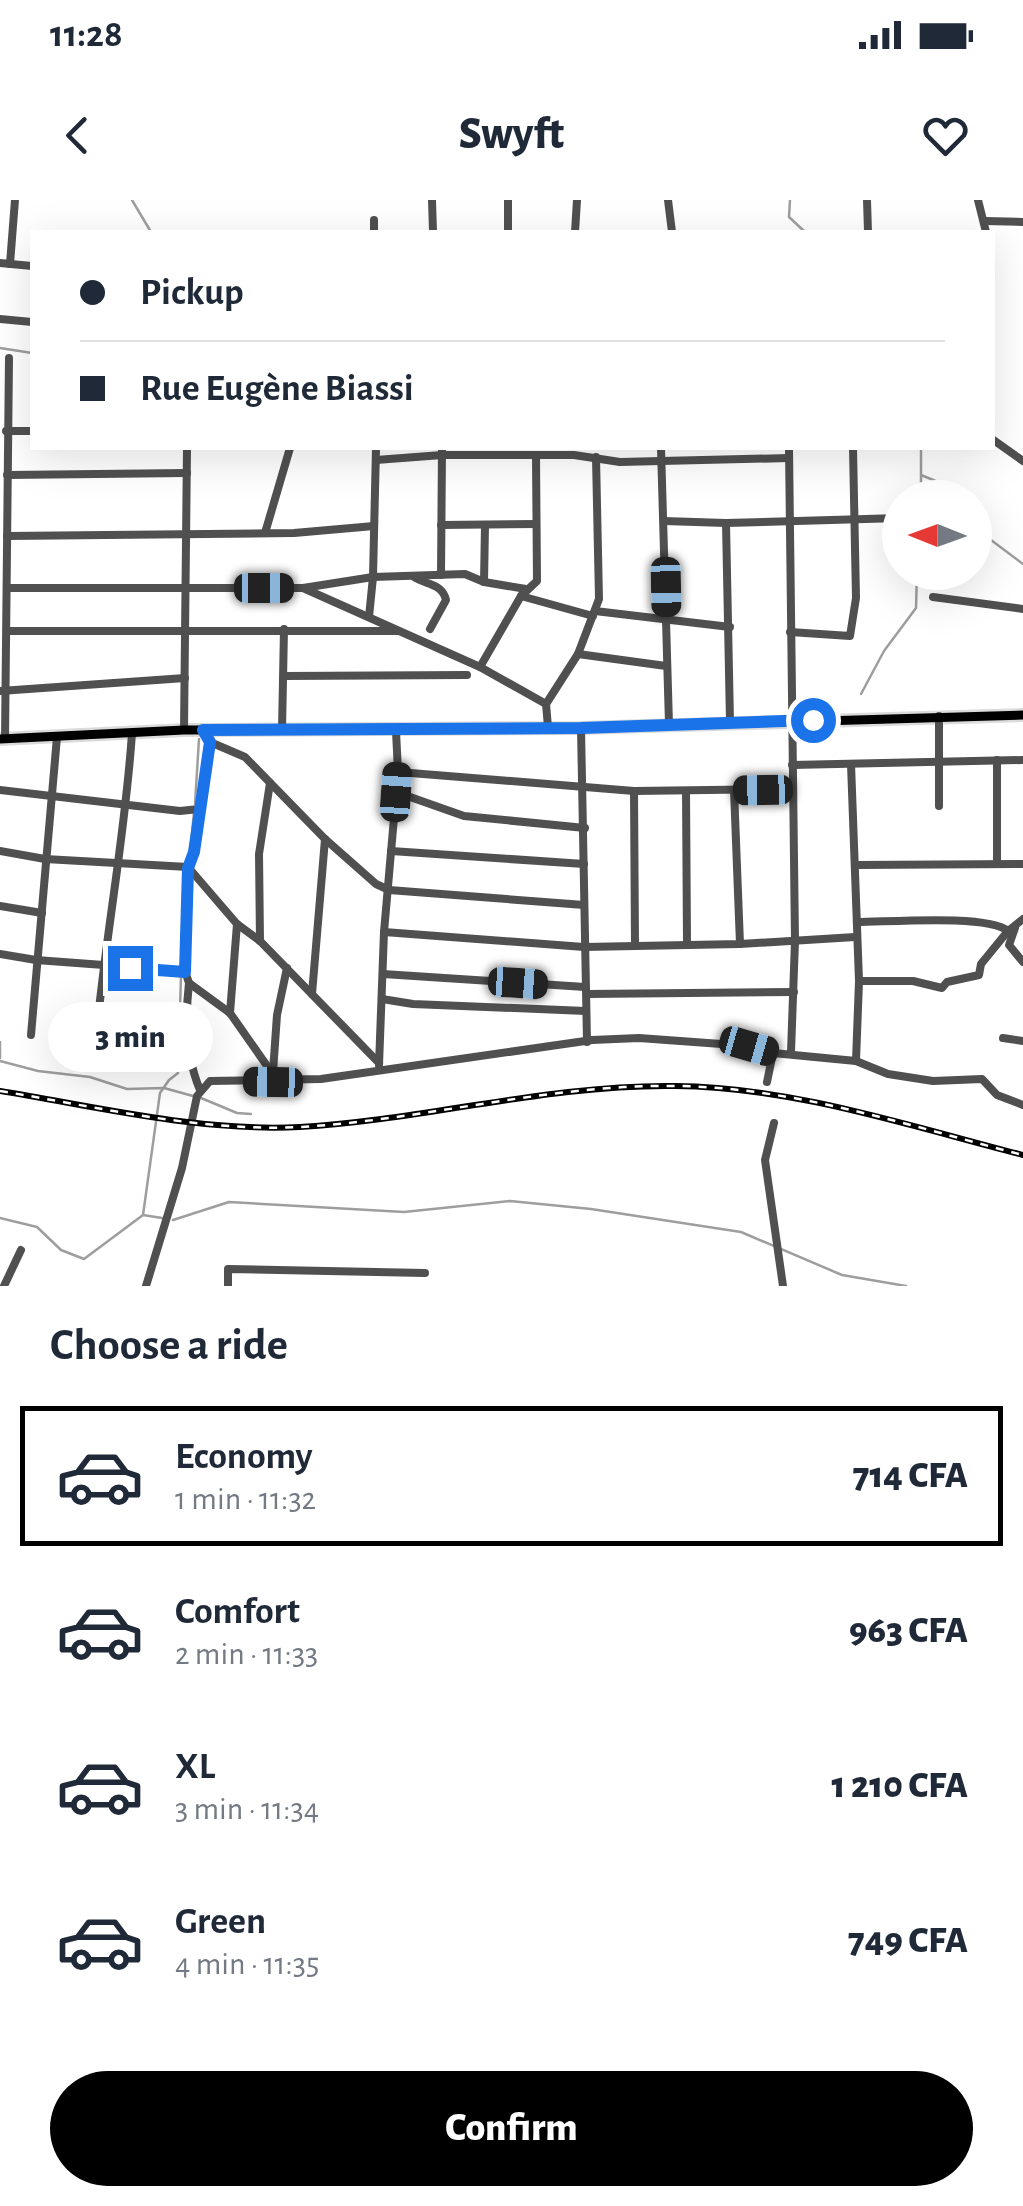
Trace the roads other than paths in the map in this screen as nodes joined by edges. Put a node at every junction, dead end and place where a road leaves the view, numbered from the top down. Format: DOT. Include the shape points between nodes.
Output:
graph roads {
  1 [pos="15,200"];
  2 [pos="432,200"];
  3 [pos="508,200"];
  4 [pos="577,200"];
  5 [pos="668,200"];
  6 [pos="868,200"];
  7 [pos="978,200"];
  8 [pos="374,220"];
  9 [pos="986,221"];
  10 [pos="1023,222"];
  11 [pos="374,230"];
  12 [pos="433,230"];
  13 [pos="508,230"];
  14 [pos="575,230"];
  15 [pos="672,230"];
  16 [pos="868,230"];
  17 [pos="986,230"];
  18 [pos="5,264"];
  19 [pos="30,266"];
  20 [pos="0,319"];
  21 [pos="30,322"];
  22 [pos="10,358"];
  23 [pos="30,431"];
  24 [pos="6,432"];
  25 [pos="995,442"];
  26 [pos="186,450"];
  27 [pos="289,450"];
  28 [pos="376,450"];
  29 [pos="661,450"];
  30 [pos="728,450"];
  31 [pos="853,450"];
  32 [pos="442,451"];
  33 [pos="574,451"];
  34 [pos="512,452"];
  35 [pos="789,453"];
  36 [pos="536,456"];
  37 [pos="596,457"];
  38 [pos="729,459"];
  39 [pos="376,460"];
  40 [pos="662,461"];
  41 [pos="1023,461"];
  42 [pos="187,474"];
  43 [pos="7,475"];
  44 [pos="882,520"];
  45 [pos="664,521"];
  46 [pos="790,521"];
  47 [pos="853,522"];
  48 [pos="726,523"];
  49 [pos="536,524"];
  50 [pos="440,525"];
  51 [pos="485,525"];
  52 [pos="374,526"];
  53 [pos="265,533"];
  54 [pos="188,534"];
  55 [pos="5,540"];
  56 [pos="442,574"];
  57 [pos="412,576"];
  58 [pos="373,577"];
  59 [pos="484,582"];
  60 [pos="5,583"];
  61 [pos="186,588"];
  62 [pos="303,588"];
  63 [pos="523,593"];
  64 [pos="932,598"];
  65 [pos="1023,610"];
  66 [pos="594,613"];
  67 [pos="368,617"];
  68 [pos="666,620"];
  69 [pos="730,627"];
  70 [pos="430,628"];
  71 [pos="185,630"];
  72 [pos="284,630"];
  73 [pos="7,631"];
  74 [pos="402,632"];
  75 [pos="790,632"];
  76 [pos="578,654"];
  77 [pos="666,666"];
  78 [pos="480,668"];
  79 [pos="467,675"];
  80 [pos="284,676"];
  81 [pos="185,678"];
  82 [pos="2,692"];
  83 [pos="546,704"];
  84 [pos="1023,715"];
  85 [pos="939,716"];
  86 [pos="791,721"];
  87 [pos="730,722"];
  88 [pos="669,724"];
  89 [pos="548,727"];
  90 [pos="581,728"];
  91 [pos="184,730"];
  92 [pos="203,730"];
  93 [pos="282,730"];
  94 [pos="396,730"];
  95 [pos="132,733"];
  96 [pos="57,738"];
  97 [pos="2,739"];
  98 [pos="210,742"];
  99 [pos="996,760"];
  100 [pos="1023,760"];
  101 [pos="938,761"];
  102 [pos="851,764"];
  103 [pos="792,765"];
  104 [pos="398,772"];
  105 [pos="270,783"];
  106 [pos="584,788"];
  107 [pos="792,789"];
  108 [pos="0,790"];
  109 [pos="686,790"];
  110 [pos="734,790"];
  111 [pos="634,791"];
  112 [pos="396,792"];
  113 [pos="50,796"];
  114 [pos="127,805"];
  115 [pos="939,806"];
  116 [pos="199,809"];
  117 [pos="585,828"];
  118 [pos="325,839"];
  119 [pos="0,851"];
  120 [pos="392,852"];
  121 [pos="45,858"];
  122 [pos="118,864"];
  123 [pos="584,864"];
  124 [pos="856,864"];
  125 [pos="998,864"];
  126 [pos="1023,864"];
  127 [pos="188,868"];
  128 [pos="389,890"];
  129 [pos="584,905"];
  130 [pos="0,906"];
  131 [pos="42,913"];
  132 [pos="857,922"];
  133 [pos="236,924"];
  134 [pos="1016,925"];
  135 [pos="384,932"];
  136 [pos="855,937"];
  137 [pos="260,941"];
  138 [pos="795,941"];
  139 [pos="740,944"];
  140 [pos="687,945"];
  141 [pos="635,946"];
  142 [pos="584,947"];
  143 [pos="0,954"];
  144 [pos="36,960"];
  145 [pos="1023,962"];
  146 [pos="102,966"];
  147 [pos="287,968"];
  148 [pos="185,972"];
  149 [pos="383,974"];
  150 [pos="859,981"];
  151 [pos="189,983"];
  152 [pos="586,990"];
  153 [pos="794,992"];
  154 [pos="312,994"];
  155 [pos="382,998"];
  156 [pos="586,1011"];
  157 [pos="230,1013"];
  158 [pos="31,1035"];
  159 [pos="1003,1038"];
  160 [pos="1023,1041"];
  161 [pos="587,1042"];
  162 [pos="95,1048"];
  163 [pos="791,1052"];
  164 [pos="773,1053"];
  165 [pos="856,1061"];
  166 [pos="379,1066"];
  167 [pos="273,1077"];
  168 [pos="767,1082"];
  169 [pos="200,1090"];
  170 [pos="1023,1105"];
  171 [pos="774,1123"];
  172 [pos="21,1250"];
  173 [pos="425,1272"];
  174 [pos="4,1286"];
  175 [pos="146,1286"];
  176 [pos="228,1286"];
  177 [pos="783,1286"];
  1 -- 18 [label="street"];
  2 -- 12 [label="street"];
  3 -- 13 [label="street"];
  4 -- 14 [label="street"];
  5 -- 15 [label="street"];
  6 -- 16 [label="street"];
  7 -- 9 [label="street"];
  8 -- 11 [label="street"];
  9 -- 10 [label="street"];
  9 -- 17 [label="street"];
  18 -- 19 [label="street"];
  20 -- 21 [label="street"];
  22 -- 24 [label="street"];
  23 -- 24 [label="street"];
  24 -- 43 [label="street"];
  25 -- 41 [label="street"];
  26 -- 42 [label="street"];
  27 -- 53 [label="street"];
  28 -- 39 [label="street"];
  29 -- 40 [label="street"];
  30 -- 38 [label="street"];
  31 -- 47 [label="street"];
  32 -- 34 [label="street"];
  32 -- 39 [label="street"];
  32 -- 50 [label="street"];
  33 -- 36 [label="street"];
  33 -- 37 [label="street"];
  34 -- 36 [label="street"];
  35 -- 38 [label="street"];
  35 -- 46 [label="street"];
  36 -- 49 [label="street"];
  37 -- 40 [label="street"];
  37 -- 66 [label="street"];
  38 -- 40 [label="street"];
  39 -- 52 [label="street"];
  40 -- 45 [label="street"];
  42 -- 43 [label="street"];
  42 -- 54 [label="street"];
  43 -- 55 [label="street"];
  44 -- 47 [label="street"];
  45 -- 48 [label="street"];
  45 -- 68 [label="street"];
  46 -- 47 [label="street"];
  46 -- 48 [label="street"];
  46 -- 75 [label="street"];
  47 -- 75 [label="street" via="850,636"];
  48 -- 69 [label="street"];
  49 -- 51 [label="street"];
  49 -- 63 [label="street" via="537,581"];
  50 -- 51 [label="street"];
  50 -- 56 [label="street"];
  51 -- 59 [label="street"];
  52 -- 53 [label="street"];
  52 -- 58 [label="street"];
  53 -- 54 [label="street"];
  54 -- 55 [label="street"];
  54 -- 61 [label="street"];
  55 -- 60 [label="street"];
  56 -- 57 [label="street"];
  56 -- 59 [label="street"];
  57 -- 58 [label="street"];
  57 -- 70 [label="street" via="446,595"];
  58 -- 62 [label="street"];
  58 -- 67 [label="street"];
  59 -- 63 [label="street"];
  60 -- 61 [label="street"];
  60 -- 73 [label="street"];
  61 -- 62 [label="street"];
  61 -- 71 [label="street"];
  62 -- 67 [label="street"];
  63 -- 66 [label="street"];
  63 -- 78 [label="street"];
  64 -- 65 [label="street"];
  66 -- 68 [label="street"];
  66 -- 76 [label="street"];
  67 -- 74 [label="street"];
  68 -- 69 [label="street"];
  68 -- 77 [label="street"];
  69 -- 87 [label="street"];
  71 -- 72 [label="street"];
  71 -- 73 [label="street"];
  71 -- 81 [label="street"];
  72 -- 74 [label="street"];
  72 -- 80 [label="street"];
  73 -- 82 [label="street"];
  74 -- 78 [label="street"];
  75 -- 86 [label="street"];
  76 -- 77 [label="street"];
  76 -- 83 [label="street"];
  77 -- 88 [label="street"];
  78 -- 83 [label="street"];
  79 -- 80 [label="street"];
  80 -- 93 [label="street"];
  81 -- 82 [label="street"];
  81 -- 91 [label="street"];
  82 -- 97 [label="street"];
  83 -- 89 [label="street"];
  84 -- 85 [label="main road"];
  85 -- 86 [label="main road"];
  85 -- 101 [label="street"];
  86 -- 87 [label="main road"];
  86 -- 103 [label="street"];
  87 -- 88 [label="main road"];
  88 -- 90 [label="main road"];
  89 -- 90 [label="main road"];
  89 -- 94 [label="main road"];
  90 -- 106 [label="street"];
  91 -- 92 [label="main road"];
  91 -- 95 [label="main road"];
  92 -- 93 [label="main road"];
  92 -- 98 [label="street"];
  93 -- 94 [label="main road"];
  94 -- 104 [label="street"];
  95 -- 96 [label="main road"];
  95 -- 114 [label="street"];
  96 -- 97 [label="main road"];
  96 -- 113 [label="street"];
  98 -- 105 [label="street" via="245,757"];
  98 -- 116 [label="street"];
  99 -- 100 [label="street"];
  99 -- 101 [label="street"];
  99 -- 125 [label="street"];
  101 -- 102 [label="street"];
  101 -- 115 [label="street"];
  102 -- 103 [label="street"];
  102 -- 124 [label="street"];
  103 -- 107 [label="street"];
  104 -- 106 [label="street"];
  104 -- 112 [label="street"];
  105 -- 118 [label="street"];
  105 -- 137 [label="street" via="260,854"];
  106 -- 111 [label="street"];
  106 -- 117 [label="street"];
  107 -- 110 [label="street"];
  107 -- 138 [label="street"];
  108 -- 113 [label="street"];
  109 -- 110 [label="street"];
  109 -- 111 [label="street"];
  109 -- 140 [label="street"];
  110 -- 139 [label="street"];
  111 -- 141 [label="street"];
  112 -- 117 [label="street" via="464,816"];
  112 -- 120 [label="street"];
  113 -- 114 [label="street"];
  113 -- 121 [label="street"];
  114 -- 116 [label="street"];
  114 -- 122 [label="street"];
  116 -- 127 [label="street"];
  117 -- 123 [label="street"];
  118 -- 128 [label="street"];
  118 -- 154 [label="street"];
  119 -- 121 [label="street"];
  120 -- 123 [label="street"];
  120 -- 128 [label="street"];
  121 -- 122 [label="street"];
  121 -- 131 [label="street"];
  122 -- 127 [label="street"];
  122 -- 146 [label="street"];
  123 -- 129 [label="street"];
  124 -- 125 [label="street"];
  124 -- 132 [label="street"];
  125 -- 126 [label="street"];
  127 -- 133 [label="street"];
  127 -- 148 [label="street"];
  128 -- 129 [label="street"];
  128 -- 135 [label="street"];
  129 -- 142 [label="street"];
  130 -- 131 [label="street"];
  131 -- 144 [label="street"];
  132 -- 134 [label="street"];
  132 -- 136 [label="street"];
  133 -- 137 [label="street"];
  133 -- 157 [label="street"];
  134 -- 145 [label="street" via="1009,944"];
  134 -- 150 [label="street" via="981,964 979,976 942,988"];
  135 -- 142 [label="street"];
  135 -- 149 [label="street"];
  136 -- 138 [label="street"];
  136 -- 150 [label="street"];
  137 -- 147 [label="street"];
  138 -- 139 [label="street"];
  138 -- 153 [label="street"];
  139 -- 140 [label="street"];
  140 -- 141 [label="street"];
  141 -- 142 [label="street"];
  142 -- 152 [label="street"];
  143 -- 144 [label="street"];
  144 -- 146 [label="street"];
  144 -- 158 [label="street"];
  146 -- 148 [label="street"];
  146 -- 162 [label="street"];
  147 -- 154 [label="street"];
  147 -- 167 [label="street"];
  148 -- 151 [label="street"];
  149 -- 152 [label="street"];
  149 -- 155 [label="street"];
  150 -- 165 [label="street"];
  151 -- 157 [label="street"];
  151 -- 169 [label="street" via="192,1071"];
  152 -- 153 [label="street"];
  152 -- 156 [label="street"];
  153 -- 163 [label="street"];
  154 -- 166 [label="street"];
  155 -- 156 [label="street"];
  155 -- 166 [label="street"];
  156 -- 161 [label="street"];
  157 -- 167 [label="street"];
  159 -- 160 [label="street"];
  161 -- 164 [label="street" via="690,1040"];
  161 -- 166 [label="street"];
  163 -- 164 [label="street"];
  163 -- 165 [label="street"];
  164 -- 168 [label="street"];
  165 -- 170 [label="street" via="933,1081 982,1079 997,1095"];
  166 -- 167 [label="street" via="368,1074"];
  167 -- 169 [label="street" via="218,1080"];
  169 -- 175 [label="street"];
  171 -- 177 [label="street" via="766,1160"];
  172 -- 174 [label="street"];
  173 -- 176 [label="street" via="228,1269"];
}
